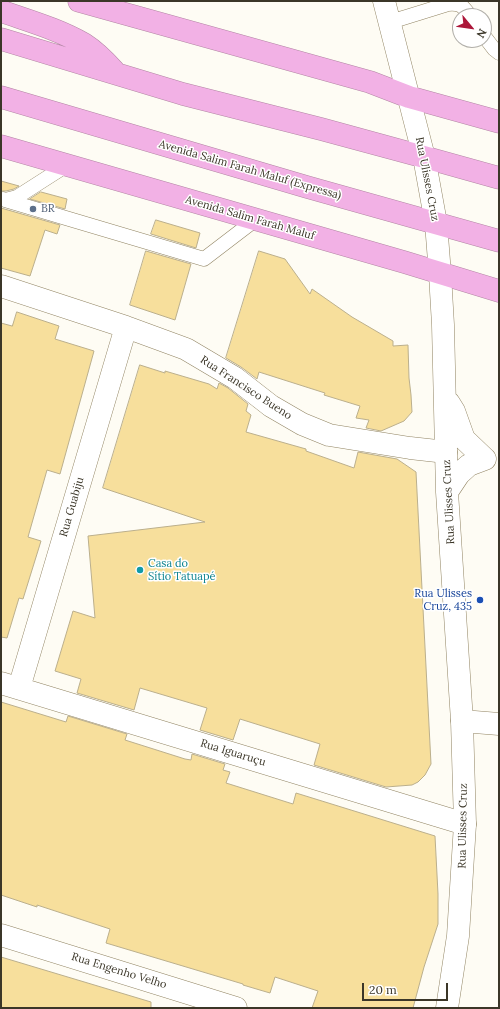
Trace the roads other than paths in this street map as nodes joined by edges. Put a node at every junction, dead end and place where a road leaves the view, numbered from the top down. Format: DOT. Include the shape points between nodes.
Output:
graph roads {
  1 [pos="79,1"];
  2 [pos="384,1"];
  3 [pos="464,8"];
  4 [pos="1,11"];
  5 [pos="390,22"];
  6 [pos="1,40"];
  7 [pos="118,74"];
  8 [pos="1,97"];
  9 [pos="409,97"];
  10 [pos="499,122"];
  11 [pos="1,146"];
  12 [pos="424,157"];
  13 [pos="67,165"];
  14 [pos="499,178"];
  15 [pos="3,199"];
  16 [pos="255,220"];
  17 [pos="436,223"];
  18 [pos="499,241"];
  19 [pos="440,274"];
  20 [pos="1,286"];
  21 [pos="499,291"];
  22 [pos="126,326"];
  23 [pos="445,397"];
  24 [pos="446,452"];
  25 [pos="492,459"];
  26 [pos="447,492"];
  27 [pos="10,686"];
  28 [pos="462,721"];
  29 [pos="499,724"];
  30 [pos="465,824"];
  31 [pos="1,935"];
  32 [pos="236,1008"];
  33 [pos="447,1008"];
  1 -- 9 [label="highway" via="370,82"];
  2 -- 5 [label="street, Rua Ulisses Cruz"];
  3 -- 5 [label="lane" via="448,4"];
  4 -- 7 [label="highway" via="60,32 85,45"];
  5 -- 9 [label="street, Rua Ulisses Cruz"];
  6 -- 7 [label="highway"];
  7 -- 12 [label="highway" via="183,94"];
  8 -- 17 [label="highway, Avenida Salim Farah Maluf (Expressa)"];
  9 -- 10 [label="highway"];
  9 -- 12 [label="street, Rua Ulisses Cruz"];
  11 -- 13 [label="highway, Avenida Salim Farah Maluf"];
  12 -- 14 [label="highway"];
  12 -- 17 [label="street, Rua Ulisses Cruz"];
  13 -- 15 [label="lane" via="17,197"];
  13 -- 16 [label="highway, Avenida Salim Farah Maluf"];
  15 -- 16 [label="lane" via="204,259"];
  16 -- 19 [label="highway, Avenida Salim Farah Maluf"];
  17 -- 18 [label="highway, Avenida Salim Farah Maluf (Expressa)"];
  17 -- 19 [label="street, Rua Ulisses Cruz"];
  19 -- 21 [label="highway, Avenida Salim Farah Maluf"];
  19 -- 23 [label="street, Rua Ulisses Cruz"];
  20 -- 22 [label="street, Rua Francisco Bueno"];
  22 -- 24 [label="street, Rua Francisco Bueno" via="186,349 234,378 271,406 302,424 329,435"];
  22 -- 27 [label="street, Rua Guabiju"];
  23 -- 24 [label="street, Rua Ulisses Cruz"];
  23 -- 25 [label="street" via="454,411 464,439"];
  24 -- 25 [label="street, Rua Francisco Bueno"];
  24 -- 26 [label="street, Rua Ulisses Cruz"];
  25 -- 26 [label="street" via="470,465 459,474"];
  26 -- 28 [label="street, Rua Ulisses Cruz"];
  27 -- 30 [label="street, Rua Iguaruçu"];
  28 -- 29 [label="street"];
  28 -- 30 [label="street, Rua Ulisses Cruz"];
  30 -- 33 [label="street, Rua Ulisses Cruz" via="458,936"];
  31 -- 32 [label="street, Rua Engenho Velho"];
}
